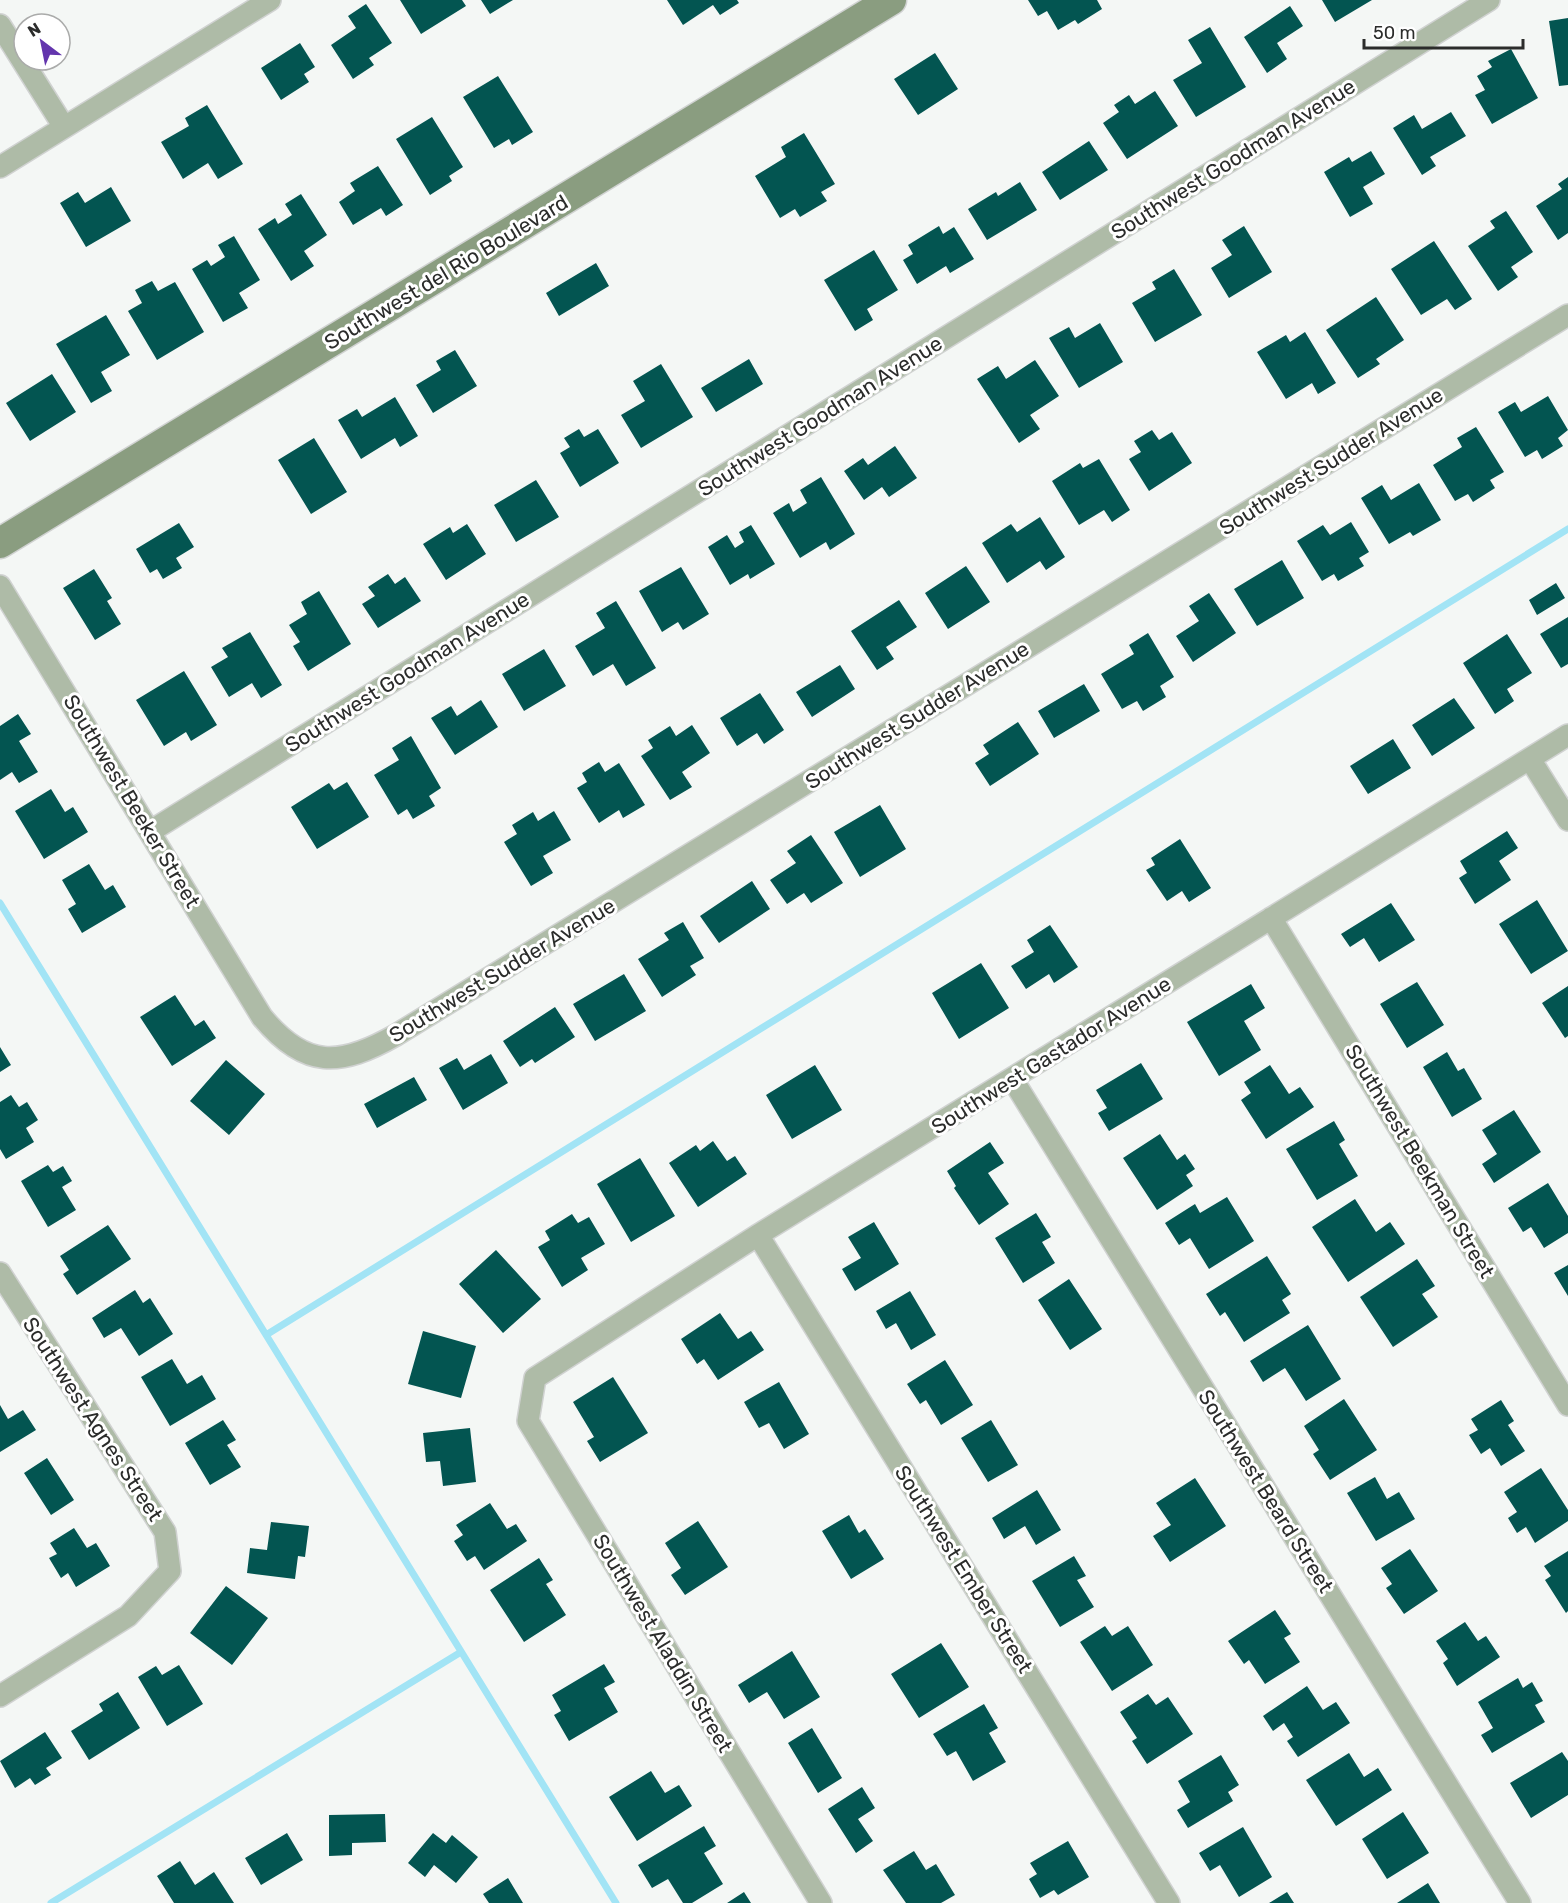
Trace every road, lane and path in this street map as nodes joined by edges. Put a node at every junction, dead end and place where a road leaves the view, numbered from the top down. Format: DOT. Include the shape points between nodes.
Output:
graph roads {
  1 [pos="270,0"];
  2 [pos="891,0"];
  3 [pos="1489,0"];
  4 [pos="0,25"];
  5 [pos="64,127"];
  6 [pos="0,167"];
  7 [pos="1568,315"];
  8 [pos="0,543"];
  9 [pos="0,586"];
  10 [pos="1568,735"];
  11 [pos="1530,759"];
  12 [pos="1568,820"];
  13 [pos="151,831"];
  14 [pos="1271,918"];
  15 [pos="262,1017"];
  16 [pos="1013,1080"];
  17 [pos="758,1235"];
  18 [pos="0,1274"];
  19 [pos="535,1378"];
  20 [pos="1568,1405"];
  21 [pos="0,1696"];
  22 [pos="820,1903"];
  23 [pos="1169,1903"];
  24 [pos="1520,1903"];
  1 -- 5 [label="street"];
  2 -- 8 [label="street, Southwest del Rio Boulevard"];
  3 -- 13 [label="street, Southwest Goodman Avenue"];
  4 -- 5 [label="street"];
  5 -- 6 [label="street"];
  7 -- 15 [label="street, Southwest Sudder Avenue" via="371,1049 333,1058 313,1055 292,1048"];
  9 -- 13 [label="street, Southwest Beeker Street"];
  10 -- 11 [label="street, Southwest Gastador Avenue"];
  11 -- 12 [label="street"];
  11 -- 14 [label="street, Southwest Gastador Avenue"];
  13 -- 15 [label="street, Southwest Beeker Street"];
  14 -- 16 [label="street, Southwest Gastador Avenue"];
  14 -- 20 [label="street, Southwest Beekman Street"];
  16 -- 17 [label="street, Southwest Gastador Avenue"];
  16 -- 24 [label="street, Southwest Beard Street"];
  17 -- 19 [label="street, Southwest Gastador Avenue"];
  17 -- 23 [label="street, Southwest Ember Street"];
  18 -- 21 [label="street, Southwest Agnes Street" via="165,1532 170,1571 128,1616"];
  19 -- 22 [label="street, Southwest Aladdin Street" via="528,1421"];
}
